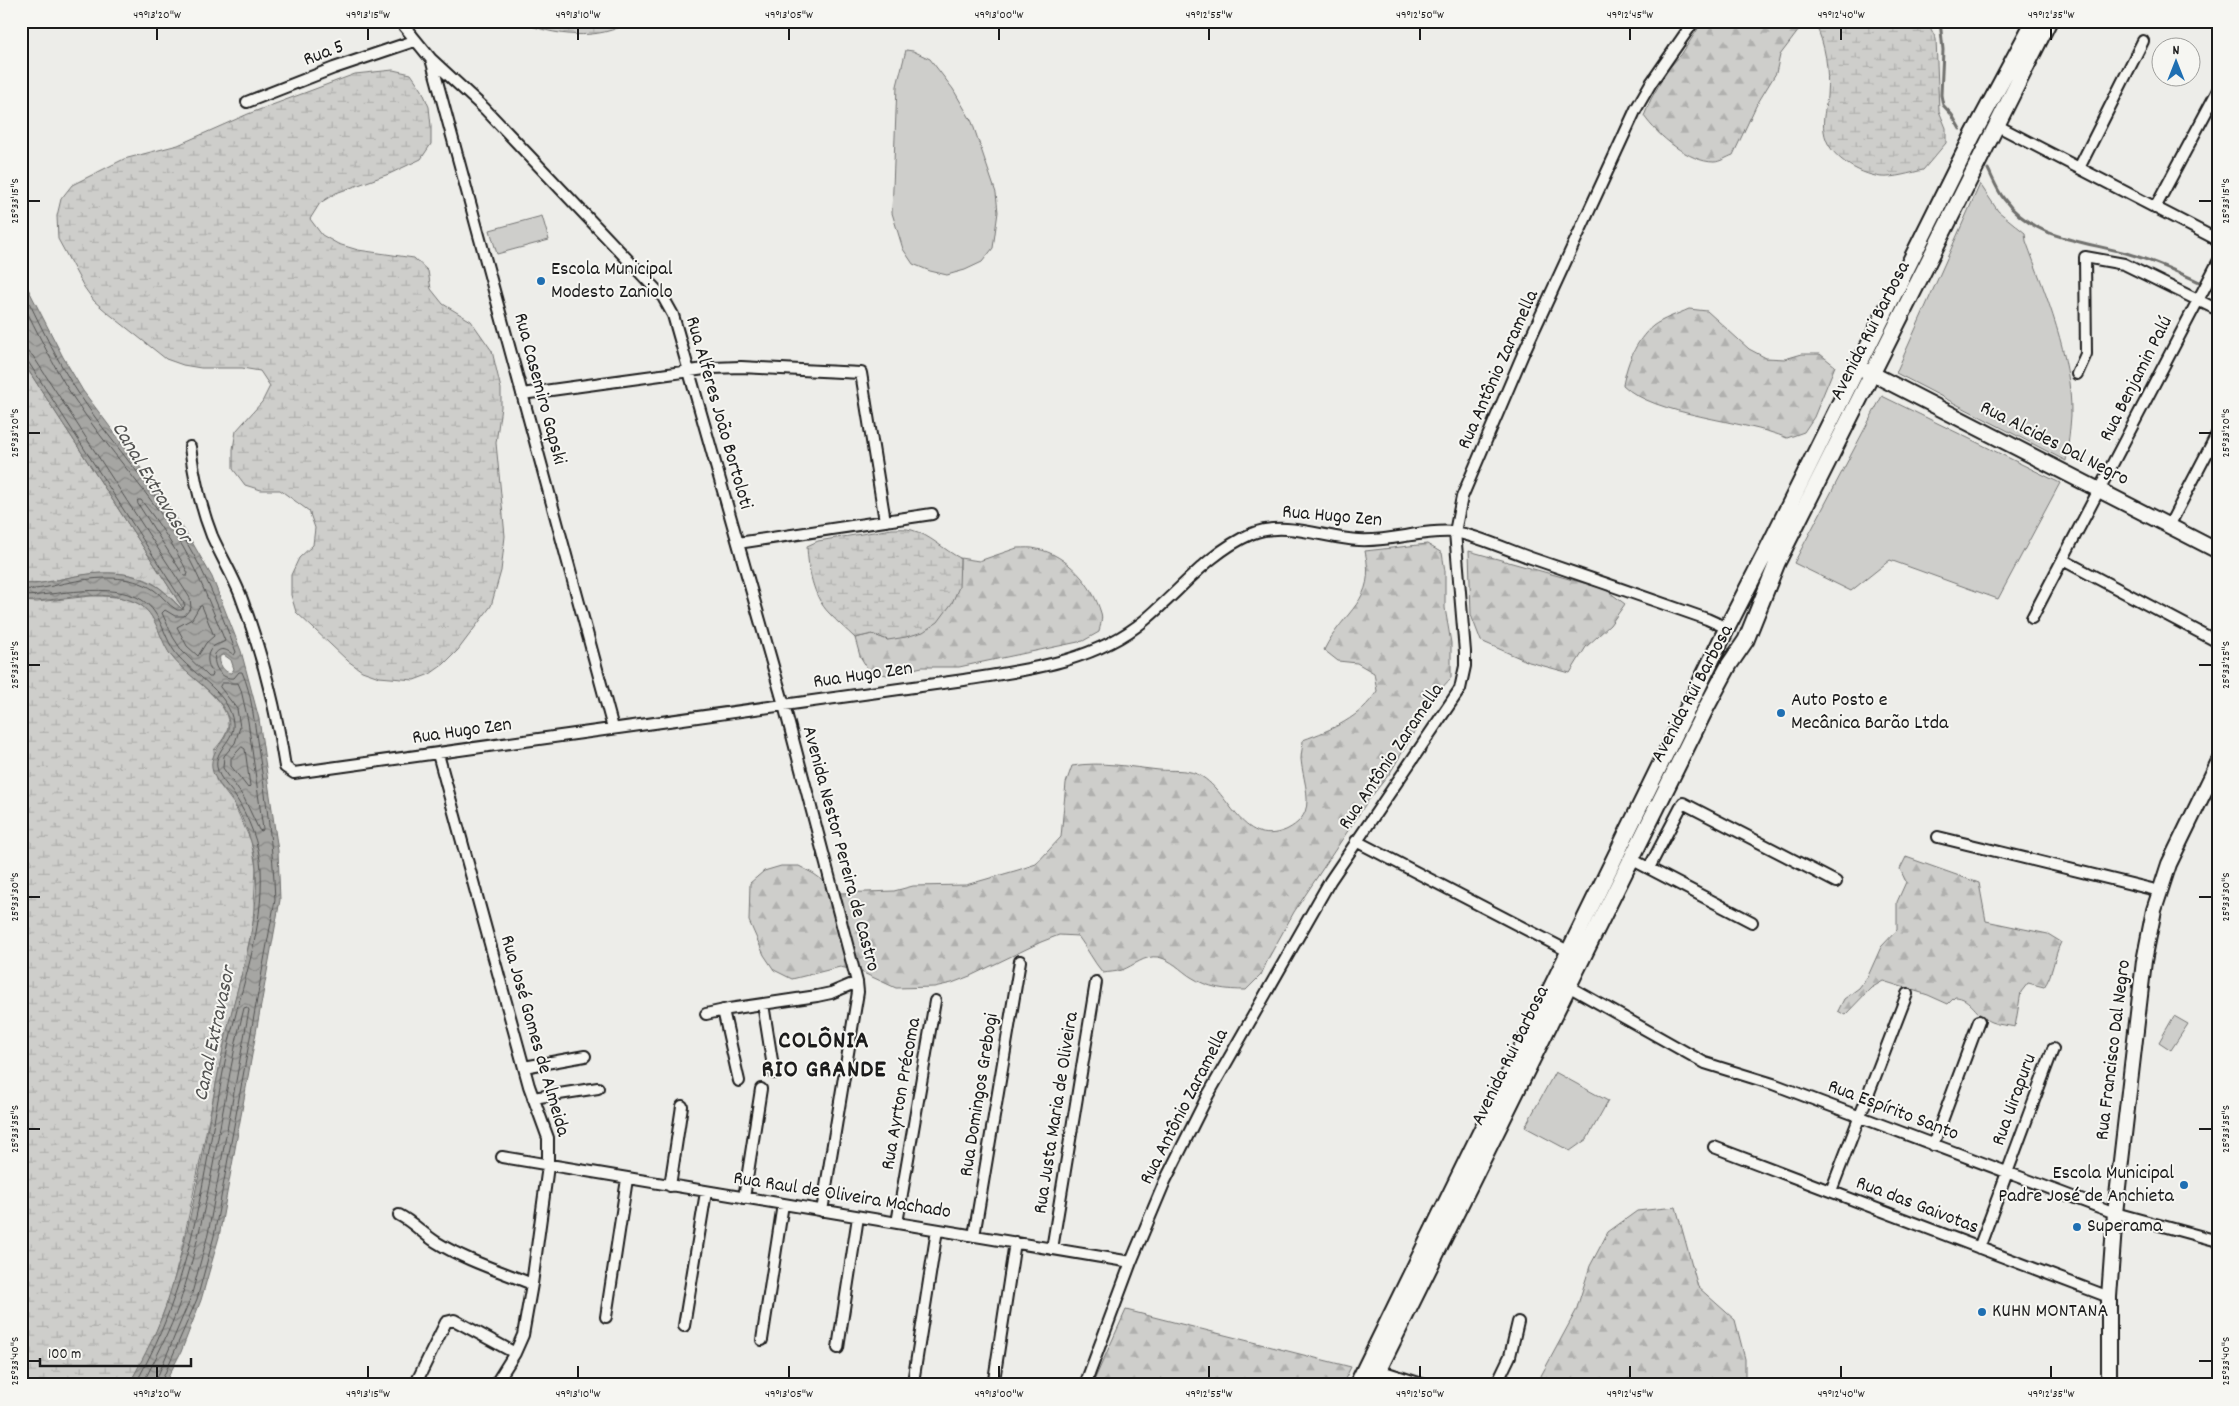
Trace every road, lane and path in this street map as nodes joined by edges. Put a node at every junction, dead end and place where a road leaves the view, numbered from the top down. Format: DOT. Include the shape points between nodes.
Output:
graph roads {
  1 [pos="400,21"];
  2 [pos="1694,21"];
  3 [pos="2034,21"];
  4 [pos="2049,21"];
  5 [pos="414,41"];
  6 [pos="2143,41"];
  7 [pos="430,60"];
  8 [pos="2218,90"];
  9 [pos="247,102"];
  10 [pos="1996,125"];
  11 [pos="2079,168"];
  12 [pos="2155,208"];
  13 [pos="2218,240"];
  14 [pos="2218,262"];
  15 [pos="2200,297"];
  16 [pos="2218,310"];
  17 [pos="1858,366"];
  18 [pos="688,370"];
  19 [pos="1872,373"];
  20 [pos="2077,374"];
  21 [pos="522,394"];
  22 [pos="2218,432"];
  23 [pos="190,447"];
  24 [pos="2099,490"];
  25 [pos="932,514"];
  26 [pos="885,521"];
  27 [pos="2169,526"];
  28 [pos="1455,532"];
  29 [pos="738,543"];
  30 [pos="2218,551"];
  31 [pos="2063,560"];
  32 [pos="2032,618"];
  33 [pos="1728,625"];
  34 [pos="1748,637"];
  35 [pos="2218,642"];
  36 [pos="784,705"];
  37 [pos="613,728"];
  38 [pos="438,754"];
  39 [pos="2218,763"];
  40 [pos="1938,837"];
  41 [pos="1356,841"];
  42 [pos="1631,858"];
  43 [pos="1649,868"];
  44 [pos="1836,882"];
  45 [pos="2160,891"];
  46 [pos="1752,922"];
  47 [pos="1568,951"];
  48 [pos="1020,960"];
  49 [pos="857,982"];
  50 [pos="1096,982"];
  51 [pos="1568,986"];
  52 [pos="1907,994"];
  53 [pos="935,1001"];
  54 [pos="763,1004"];
  55 [pos="723,1010"];
  56 [pos="706,1014"];
  57 [pos="1979,1021"];
  58 [pos="2053,1049"];
  59 [pos="585,1056"];
  60 [pos="524,1067"];
  61 [pos="774,1074"];
  62 [pos="739,1081"];
  63 [pos="598,1088"];
  64 [pos="761,1089"];
  65 [pos="533,1098"];
  66 [pos="682,1106"];
  67 [pos="1860,1117"];
  68 [pos="1933,1145"];
  69 [pos="1714,1147"];
  70 [pos="502,1157"];
  71 [pos="548,1166"];
  72 [pos="2007,1173"];
  73 [pos="627,1179"];
  74 [pos="670,1186"];
  75 [pos="1831,1191"];
  76 [pos="706,1192"];
  77 [pos="744,1198"];
  78 [pos="783,1204"];
  79 [pos="822,1211"];
  80 [pos="2115,1213"];
  81 [pos="399,1215"];
  82 [pos="858,1217"];
  83 [pos="898,1223"];
  84 [pos="937,1230"];
  85 [pos="974,1236"];
  86 [pos="2218,1241"];
  87 [pos="1015,1242"];
  88 [pos="1979,1248"];
  89 [pos="1052,1249"];
  90 [pos="1131,1262"];
  91 [pos="532,1284"];
  92 [pos="2109,1297"];
  93 [pos="606,1317"];
  94 [pos="1518,1322"];
  95 [pos="684,1326"];
  96 [pos="762,1340"];
  97 [pos="838,1348"];
  98 [pos="515,1353"];
  99 [pos="1378,1370"];
  100 [pos="914,1376"];
  101 [pos="994,1380"];
  102 [pos="415,1385"];
  103 [pos="495,1385"];
  104 [pos="1085,1385"];
  105 [pos="1357,1385"];
  106 [pos="1371,1385"];
  107 [pos="1425,1385"];
  108 [pos="1496,1385"];
  109 [pos="2109,1385"];
  1 -- 5 [label="street, Rua Alferes João Bortoloti"];
  2 -- 28 [label="street, Rua Antônio Zaramella" via="1636,109 1509,386 1462,497"];
  3 -- 17 [label="main road, Avenida Rui Barbosa" via="1957,166"];
  4 -- 10 [label="main road, Avenida Rui Barbosa"];
  5 -- 7 [label="street, Rua Alferes João Bortoloti"];
  5 -- 9 [label="street, Rua 5"];
  6 -- 11 [label="street"];
  7 -- 18 [label="street, Rua Alferes João Bortoloti" via="485,109 663,297 673,315"];
  7 -- 21 [label="street, Rua Casemiro Gapski"];
  8 -- 12 [label="street"];
  10 -- 11 [label="street"];
  10 -- 19 [label="main road, Avenida Rui Barbosa"];
  11 -- 12 [label="street"];
  12 -- 13 [label="street"];
  14 -- 15 [label="street, Rua Benjamin Palú"];
  15 -- 16 [label="street"];
  15 -- 20 [label="street" via="2124,264 2085,257 2086,354"];
  15 -- 24 [label="street, Rua Benjamin Palú"];
  17 -- 19 [label="street, Rua Alcides Dal Negro"];
  17 -- 33 [label="main road, Avenida Rui Barbosa"];
  18 -- 21 [label="street"];
  18 -- 26 [label="street" via="741,367 861,373"];
  18 -- 29 [label="street, Rua Alferes João Bortoloti"];
  19 -- 24 [label="street, Rua Alcides Dal Negro"];
  19 -- 34 [label="main road, Avenida Rui Barbosa" via="1773,571"];
  21 -- 37 [label="street, Rua Casemiro Gapski"];
  22 -- 27 [label="street"];
  23 -- 38 [label="street, Rua Hugo Zen" via="197,486 212,535 239,592 267,673 285,767 294,773"];
  24 -- 27 [label="street, Rua Alcides Dal Negro"];
  24 -- 31 [label="street, Rua Benjamin Palú"];
  25 -- 26 [label="street"];
  26 -- 29 [label="street"];
  27 -- 30 [label="street, Rua Alcides Dal Negro"];
  28 -- 33 [label="street, Rua Hugo Zen"];
  28 -- 36 [label="street, Rua Hugo Zen" via="1373,541 1286,529 1266,530 1236,542 1206,562 1133,629 1082,654 1000,674"];
  28 -- 41 [label="street, Rua Antônio Zaramella" via="1466,666 1460,690"];
  29 -- 36 [label="street, Rua Alferes João Bortoloti"];
  31 -- 32 [label="street, Rua Benjamin Palú"];
  31 -- 35 [label="street"];
  33 -- 34 [label="main road" via="1737,619 1745,622"];
  33 -- 47 [label="main road, Avenida Rui Barbosa"];
  34 -- 42 [label="main road, Avenida Rui Barbosa" via="1719,682"];
  36 -- 37 [label="street, Rua Hugo Zen"];
  36 -- 49 [label="street, Avenida Nestor Pereira de Castro"];
  37 -- 38 [label="street, Rua Hugo Zen"];
  38 -- 60 [label="street, Rua José Gomes de Almeida"];
  39 -- 45 [label="street, Rua Francisco Dal Negro" via="2180,839"];
  40 -- 45 [label="street"];
  41 -- 47 [label="street"];
  41 -- 90 [label="street, Rua Antônio Zaramella" via="1208,1095 1165,1181"];
  42 -- 43 [label="street"];
  42 -- 51 [label="main road, Avenida Rui Barbosa"];
  43 -- 44 [label="street" via="1683,803"];
  43 -- 46 [label="street"];
  45 -- 80 [label="street, Rua Francisco Dal Negro" via="2144,961"];
  47 -- 105 [label="main road, Avenida Rui Barbosa"];
  48 -- 85 [label="street, Rua Domingos Grebogi"];
  49 -- 54 [label="street" via="830,994"];
  49 -- 79 [label="street, Avenida Nestor Pereira de Castro"];
  50 -- 89 [label="street, Rua Justa Maria de Oliveira"];
  51 -- 67 [label="street, Rua Espírito Santo" via="1705,1063 1773,1084"];
  51 -- 99 [label="main road, Avenida Rui Barbosa"];
  52 -- 67 [label="street"];
  53 -- 83 [label="street, Rua Ayrton Précoma"];
  54 -- 55 [label="street"];
  54 -- 61 [label="street"];
  55 -- 56 [label="street"];
  55 -- 62 [label="street"];
  57 -- 68 [label="street"];
  58 -- 72 [label="street, Rua Uirapuru"];
  59 -- 60 [label="street"];
  60 -- 65 [label="street, Rua José Gomes de Almeida"];
  63 -- 65 [label="street"];
  64 -- 77 [label="street"];
  65 -- 71 [label="street, Rua José Gomes de Almeida" via="548,1138"];
  66 -- 74 [label="street"];
  67 -- 68 [label="street, Rua Espírito Santo"];
  67 -- 75 [label="street"];
  68 -- 72 [label="street, Rua Espírito Santo"];
  69 -- 75 [label="street, Rua das Gaivotas"];
  70 -- 71 [label="street, Rua Raul de Oliveira Machado"];
  71 -- 73 [label="street, Rua Raul de Oliveira Machado"];
  71 -- 91 [label="street, Rua José Gomes de Almeida"];
  72 -- 80 [label="street, Rua Espírito Santo"];
  72 -- 88 [label="street, Rua Uirapuru"];
  73 -- 74 [label="street, Rua Raul de Oliveira Machado"];
  73 -- 93 [label="street"];
  74 -- 76 [label="street, Rua Raul de Oliveira Machado"];
  75 -- 88 [label="street, Rua das Gaivotas"];
  76 -- 77 [label="street, Rua Raul de Oliveira Machado"];
  76 -- 95 [label="street"];
  77 -- 78 [label="street, Rua Raul de Oliveira Machado"];
  78 -- 79 [label="street, Rua Raul de Oliveira Machado"];
  78 -- 96 [label="street"];
  79 -- 82 [label="street, Rua Raul de Oliveira Machado"];
  80 -- 86 [label="street, Rua Espírito Santo"];
  80 -- 92 [label="street, Rua Francisco Dal Negro"];
  81 -- 91 [label="street" via="451,1250"];
  82 -- 83 [label="street, Rua Raul de Oliveira Machado"];
  82 -- 97 [label="street"];
  83 -- 84 [label="street, Rua Raul de Oliveira Machado"];
  84 -- 85 [label="street, Rua Raul de Oliveira Machado"];
  84 -- 100 [label="street"];
  85 -- 87 [label="street, Rua Raul de Oliveira Machado"];
  87 -- 89 [label="street, Rua Raul de Oliveira Machado"];
  87 -- 101 [label="street"];
  88 -- 92 [label="street, Rua das Gaivotas"];
  89 -- 90 [label="street, Rua Raul de Oliveira Machado"];
  90 -- 104 [label="street, Rua Antônio Zaramella"];
  91 -- 98 [label="street, Rua José Gomes de Almeida" via="523,1334"];
  92 -- 109 [label="street, Rua Francisco Dal Negro"];
  94 -- 108 [label="street" via="1510,1356"];
  98 -- 102 [label="street" via="450,1320 446,1322"];
  98 -- 103 [label="street, Rua José Gomes de Almeida"];
  99 -- 106 [label="main road, Avenida Rui Barbosa"];
  99 -- 107 [label="street"];
}
